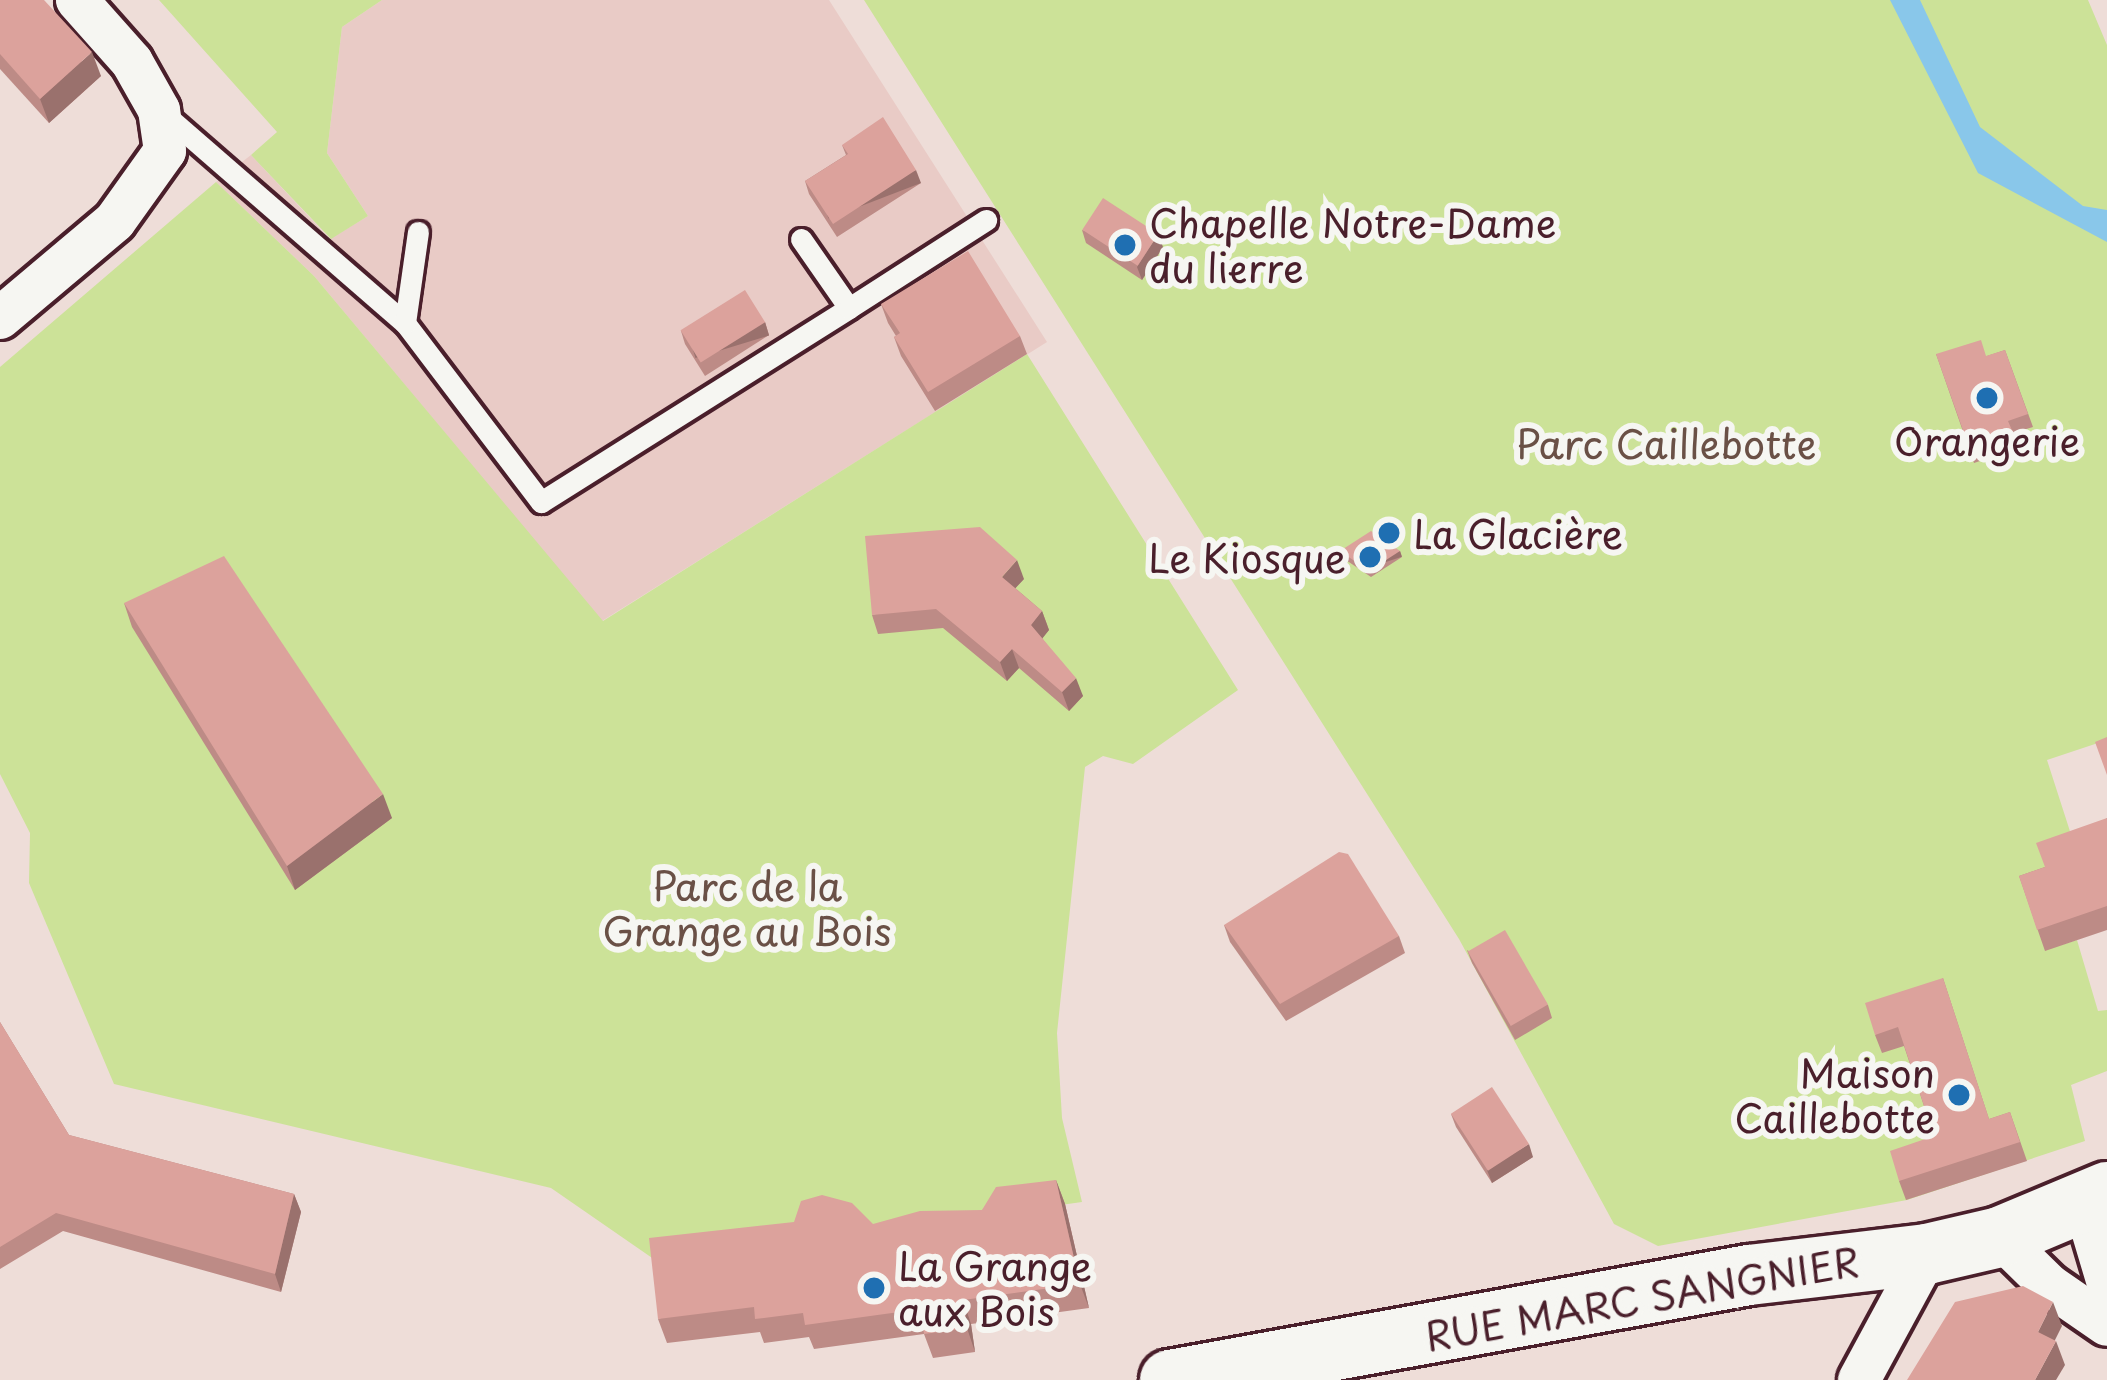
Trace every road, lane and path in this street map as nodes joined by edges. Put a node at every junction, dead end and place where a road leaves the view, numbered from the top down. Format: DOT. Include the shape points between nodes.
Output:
graph roads {
  1 [pos="77,0"];
  2 [pos="159,110"];
  3 [pos="986,220"];
  4 [pos="418,232"];
  5 [pos="801,239"];
  6 [pos="849,308"];
  7 [pos="0,318"];
  8 [pos="405,323"];
  9 [pos="2095,1198"];
  10 [pos="2000,1237"];
  11 [pos="1927,1254"];
  12 [pos="2107,1280"];
  13 [pos="2107,1325"];
  14 [pos="1170,1380"];
  15 [pos="1858,1380"];
  1 -- 2 [label="street" via="132,62"];
  2 -- 7 [label="street" via="165,151 115,221"];
  2 -- 8 [label="lane"];
  3 -- 6 [label="lane"];
  4 -- 8 [label="lane"];
  5 -- 6 [label="lane"];
  6 -- 8 [label="lane" via="542,502"];
  9 -- 10 [label="street, RUE MARC SANGNIER"];
  9 -- 12 [label="street"];
  10 -- 11 [label="street, RUE MARC SANGNIER"];
  10 -- 13 [label="street" via="2049,1286"];
  11 -- 14 [label="street, RUE MARC SANGNIER" via="1749,1275"];
  11 -- 15 [label="street"];
}
